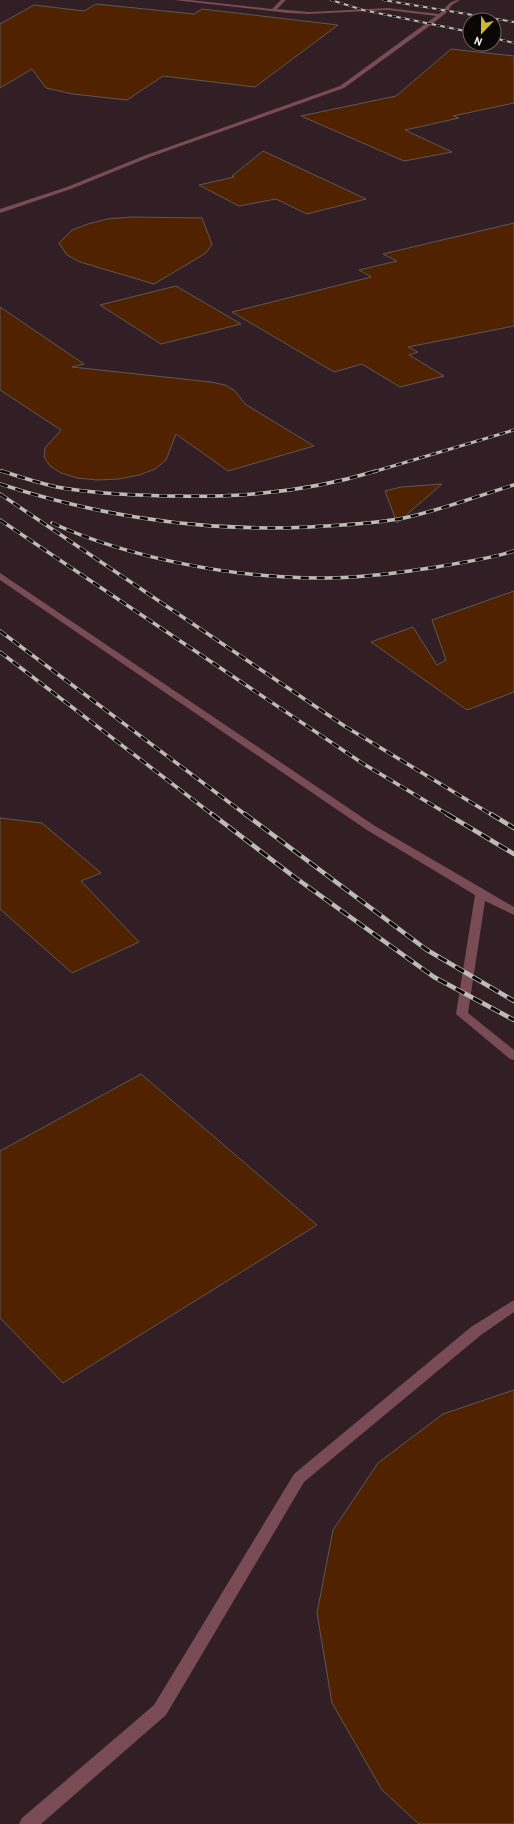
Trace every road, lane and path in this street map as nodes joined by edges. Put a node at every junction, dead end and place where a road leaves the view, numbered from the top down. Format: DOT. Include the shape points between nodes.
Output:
graph roads {
  1 [pos="176,0"];
  2 [pos="284,0"];
  3 [pos="458,0"];
  4 [pos="274,10"];
  5 [pos="438,15"];
  6 [pos="0,211"];
  7 [pos="0,576"];
  8 [pos="481,894"];
  9 [pos="514,912"];
  10 [pos="514,1056"];
  11 [pos="514,1305"];
  12 [pos="28,1824"];
  1 -- 4 [label="lane"];
  2 -- 4 [label="lane"];
  3 -- 5 [label="lane"];
  4 -- 5 [label="lane" via="309,13 388,9"];
  5 -- 6 [label="lane" via="342,87"];
  7 -- 8 [label="lane" via="371,828"];
  8 -- 9 [label="lane"];
  8 -- 10 [label="lane" via="462,1014"];
  11 -- 12 [label="lane" via="476,1331 299,1478 160,1710"];
}
